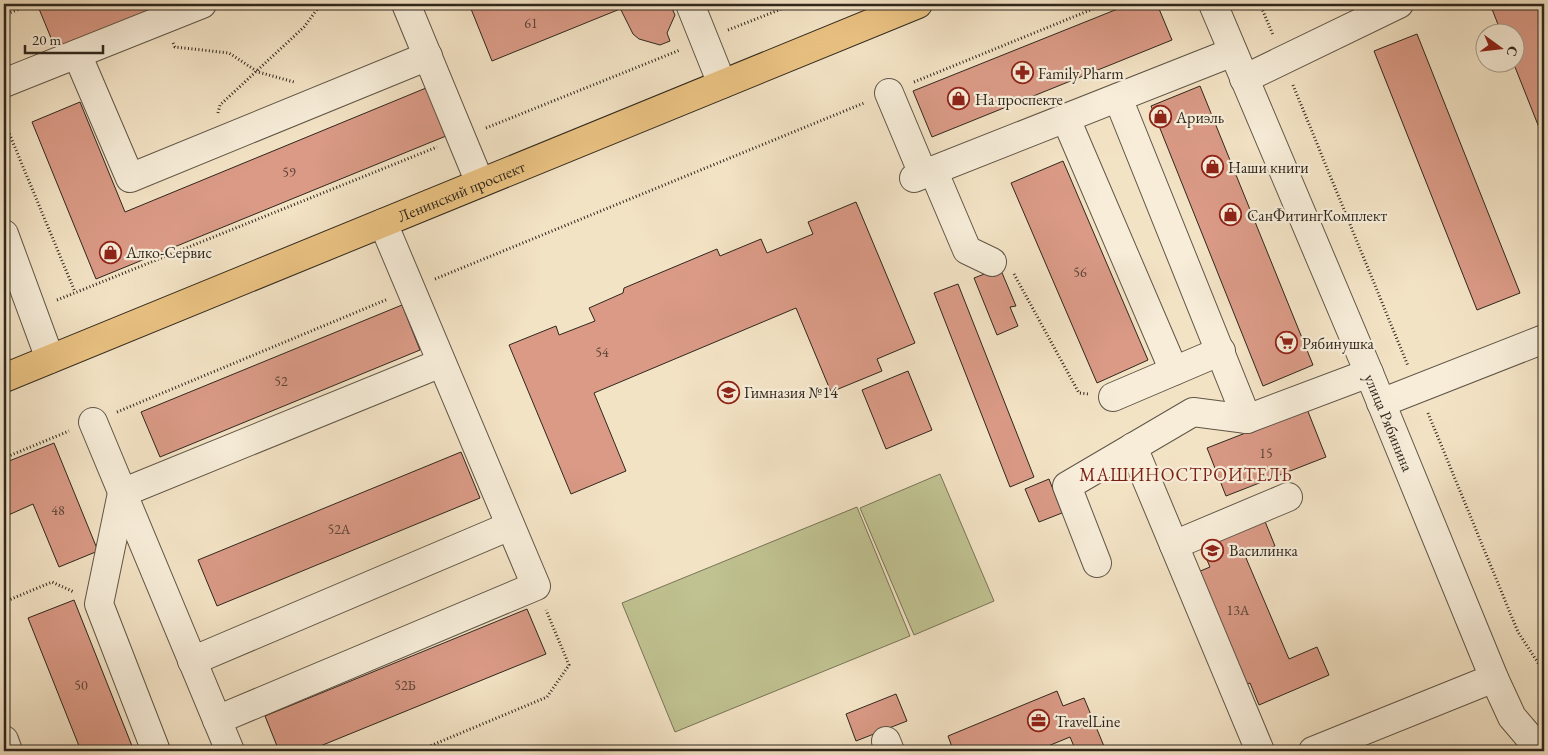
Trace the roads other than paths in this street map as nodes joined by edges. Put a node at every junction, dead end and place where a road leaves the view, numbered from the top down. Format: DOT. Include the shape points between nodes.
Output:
graph roads {
  1 [pos="406,4"];
  2 [pos="690,4"];
  3 [pos="918,4"];
  4 [pos="1213,4"];
  5 [pos="1399,4"];
  6 [pos="181,10"];
  7 [pos="1233,52"];
  8 [pos="77,54"];
  9 [pos="428,56"];
  10 [pos="1244,79"];
  11 [pos="4,82"];
  12 [pos="722,84"];
  13 [pos="889,93"];
  14 [pos="1118,98"];
  15 [pos="1066,119"];
  16 [pos="923,174"];
  17 [pos="480,183"];
  18 [pos="383,223"];
  19 [pos="4,234"];
  20 [pos="992,262"];
  21 [pos="1544,339"];
  22 [pos="1221,351"];
  23 [pos="50,359"];
  24 [pos="441,363"];
  25 [pos="1174,371"];
  26 [pos="1369,373"];
  27 [pos="4,378"];
  28 [pos="1113,397"];
  29 [pos="1381,403"];
  30 [pos="1247,419"];
  31 [pos="93,422"];
  32 [pos="1133,447"];
  33 [pos="122,493"];
  34 [pos="1288,498"];
  35 [pos="510,526"];
  36 [pos="1174,546"];
  37 [pos="1097,563"];
  38 [pos="192,661"];
  39 [pos="1494,678"];
  40 [pos="217,720"];
  41 [pos="4,740"];
  42 [pos="8,751"];
  43 [pos="156,751"];
  44 [pos="230,751"];
  45 [pos="1260,751"];
  46 [pos="1312,751"];
  47 [pos="1541,751"];
  1 -- 9 [label="street"];
  2 -- 12 [label="street"];
  3 -- 12 [label="main road, Ленинский проспект"];
  4 -- 7 [label="street, улица Рябинина"];
  5 -- 10 [label="street"];
  6 -- 8 [label="street"];
  7 -- 10 [label="street, улица Рябинина"];
  7 -- 14 [label="street"];
  8 -- 9 [label="street" via="130,178"];
  8 -- 11 [label="street"];
  9 -- 17 [label="street"];
  10 -- 26 [label="street, улица Рябинина"];
  12 -- 17 [label="main road, Ленинский проспект"];
  13 -- 16 [label="street"];
  14 -- 15 [label="street"];
  14 -- 22 [label="street"];
  15 -- 16 [label="street"];
  15 -- 25 [label="street"];
  16 -- 20 [label="street" via="967,250"];
  17 -- 18 [label="main road, Ленинский проспект"];
  18 -- 23 [label="main road, Ленинский проспект"];
  18 -- 24 [label="street"];
  19 -- 23 [label="street"];
  21 -- 29 [label="street"];
  22 -- 25 [label="street"];
  22 -- 30 [label="street"];
  23 -- 27 [label="main road, Ленинский проспект"];
  24 -- 33 [label="street"];
  24 -- 35 [label="street"];
  25 -- 28 [label="street"];
  26 -- 29 [label="street, улица Рябинина"];
  26 -- 30 [label="street"];
  29 -- 39 [label="street, улица Рябинина"];
  30 -- 32 [label="street" via="1193,412"];
  31 -- 33 [label="street"];
  32 -- 36 [label="street"];
  32 -- 37 [label="street" via="1066,486"];
  33 -- 38 [label="street"];
  33 -- 43 [label="street" via="99,604"];
  34 -- 36 [label="street"];
  35 -- 38 [label="street"];
  35 -- 40 [label="street" via="536,586"];
  36 -- 45 [label="street"];
  38 -- 40 [label="street"];
  39 -- 46 [label="street"];
  39 -- 47 [label="street, улица Рябинина" via="1512,718"];
  40 -- 44 [label="street"];
  41 -- 42 [label="street"];
}
